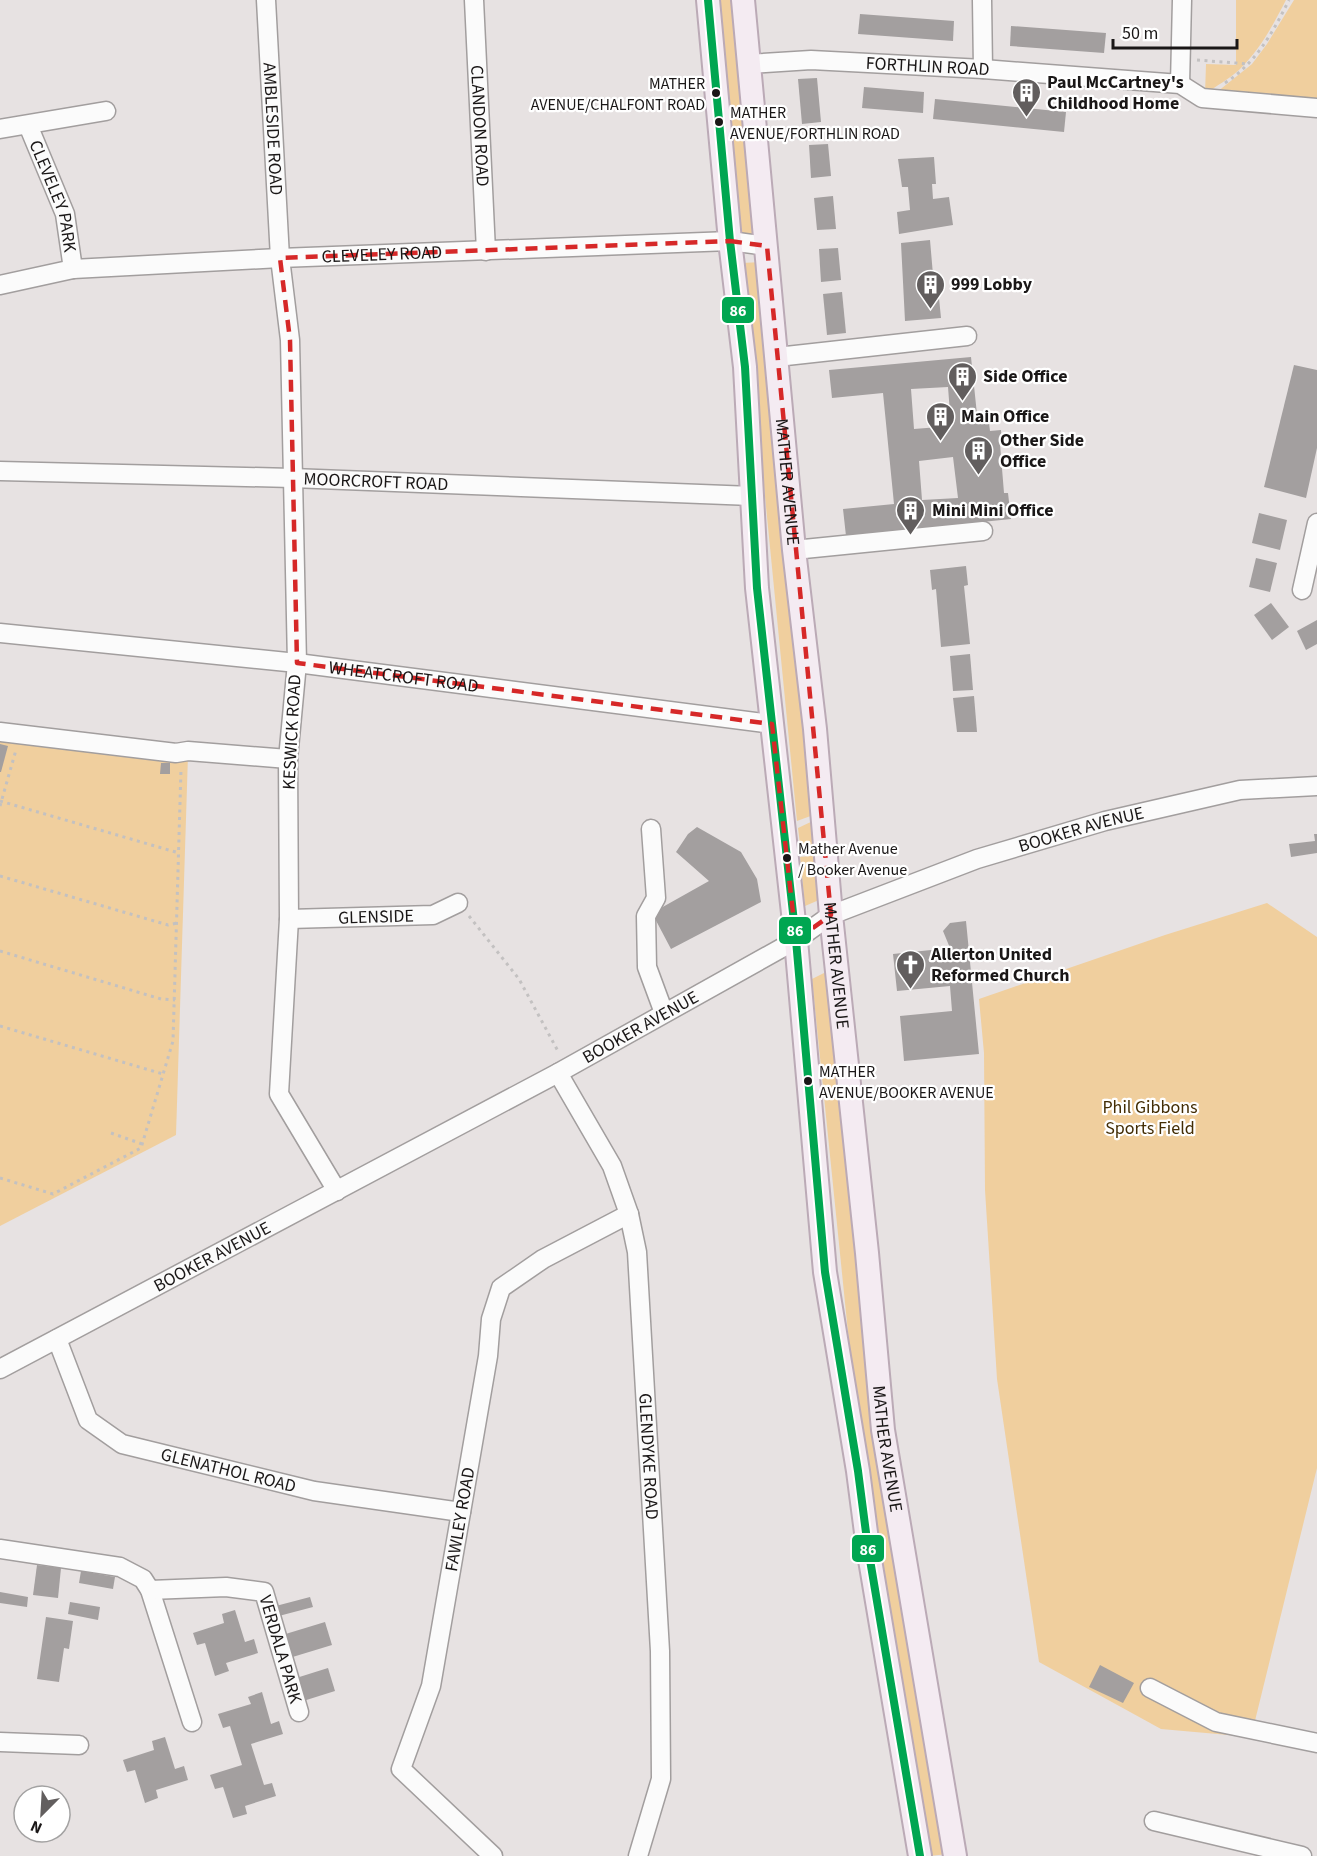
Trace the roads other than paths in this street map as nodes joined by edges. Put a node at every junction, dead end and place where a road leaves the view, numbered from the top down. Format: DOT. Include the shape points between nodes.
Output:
graph roads {
  1 [pos="266,0"];
  2 [pos="474,0"];
  3 [pos="708,0"];
  4 [pos="743,0"];
  5 [pos="982,0"];
  6 [pos="1182,0"];
  7 [pos="748,64"];
  8 [pos="983,69"];
  9 [pos="1180,84"];
  10 [pos="1317,108"];
  11 [pos="106,111"];
  12 [pos="28,125"];
  13 [pos="0,129"];
  14 [pos="730,241"];
  15 [pos="767,246"];
  16 [pos="486,251"];
  17 [pos="280,258"];
  18 [pos="73,268"];
  19 [pos="0,285"];
  20 [pos="967,336"];
  21 [pos="777,357"];
  22 [pos="0,471"];
  23 [pos="292,478"];
  24 [pos="752,496"];
  25 [pos="1317,523"];
  26 [pos="983,531"];
  27 [pos="794,550"];
  28 [pos="1302,590"];
  29 [pos="0,633"];
  30 [pos="297,663"];
  31 [pos="772,724"];
  32 [pos="0,732"];
  33 [pos="288,759"];
  34 [pos="1317,786"];
  35 [pos="651,829"];
  36 [pos="458,903"];
  37 [pos="831,915"];
  38 [pos="290,919"];
  39 [pos="796,940"];
  40 [pos="664,1013"];
  41 [pos="562,1070"];
  42 [pos="337,1191"];
  43 [pos="629,1214"];
  44 [pos="57,1339"];
  45 [pos="0,1370"];
  46 [pos="461,1512"];
  47 [pos="0,1550"];
  48 [pos="150,1590"];
  49 [pos="1150,1688"];
  50 [pos="299,1712"];
  51 [pos="192,1722"];
  52 [pos="0,1742"];
  53 [pos="1317,1743"];
  54 [pos="79,1745"];
  55 [pos="1154,1821"];
  56 [pos="493,1856"];
  57 [pos="638,1856"];
  58 [pos="920,1856"];
  59 [pos="955,1856"];
  60 [pos="1302,1856"];
  1 -- 17 [label="street, AMBLESIDE ROAD"];
  2 -- 16 [label="street, CLANDON ROAD"];
  3 -- 14 [label="main road, MATHER AVENUE"];
  4 -- 7 [label="main road, MATHER AVENUE"];
  5 -- 8 [label="street"];
  6 -- 9 [label="street"];
  7 -- 8 [label="street, FORTHLIN ROAD" via="811,60"];
  7 -- 15 [label="main road, MATHER AVENUE"];
  8 -- 9 [label="street, FORTHLIN ROAD"];
  9 -- 10 [label="street, FORTHLIN ROAD" via="1202,98"];
  11 -- 12 [label="street, CLEVELEY PARK"];
  12 -- 13 [label="street, CLEVELEY PARK"];
  12 -- 18 [label="street, CLEVELEY PARK" via="65,214"];
  14 -- 15 [label="street, CLEVELEY ROAD"];
  14 -- 16 [label="street, CLEVELEY ROAD"];
  14 -- 24 [label="main road, MATHER AVENUE" via="745,367"];
  15 -- 21 [label="main road, MATHER AVENUE"];
  16 -- 17 [label="street, CLEVELEY ROAD"];
  17 -- 18 [label="street, CLEVELEY ROAD"];
  17 -- 23 [label="street, KESWICK ROAD" via="290,340"];
  18 -- 19 [label="street, CLEVELEY ROAD"];
  20 -- 21 [label="street"];
  21 -- 27 [label="main road, MATHER AVENUE"];
  22 -- 23 [label="street, MOORCROFT ROAD"];
  23 -- 24 [label="street, MOORCROFT ROAD"];
  23 -- 30 [label="street, KESWICK ROAD"];
  24 -- 31 [label="main road, MATHER AVENUE" via="757,588"];
  25 -- 28 [label="street"];
  26 -- 27 [label="street"];
  27 -- 37 [label="main road, MATHER AVENUE"];
  29 -- 30 [label="street, WHEATCROFT ROAD"];
  30 -- 31 [label="street, WHEATCROFT ROAD"];
  30 -- 33 [label="street, KESWICK ROAD"];
  31 -- 39 [label="main road, MATHER AVENUE"];
  32 -- 33 [label="street" via="176,753"];
  33 -- 38 [label="street, KESWICK ROAD"];
  34 -- 37 [label="street, BOOKER AVENUE" via="1240,790 1105,821 977,859"];
  35 -- 40 [label="street" via="656,898 646,916 647,967"];
  36 -- 38 [label="street, GLENSIDE" via="433,915"];
  37 -- 39 [label="street, BOOKER AVENUE"];
  37 -- 59 [label="main road, MATHER AVENUE" via="883,1430"];
  38 -- 42 [label="street, KESWICK ROAD" via="279,1094"];
  39 -- 40 [label="street, BOOKER AVENUE"];
  39 -- 58 [label="main road, MATHER AVENUE" via="825,1272"];
  40 -- 41 [label="street, BOOKER AVENUE"];
  41 -- 42 [label="street, BOOKER AVENUE"];
  41 -- 43 [label="street, GLENDYKE ROAD" via="612,1166"];
  42 -- 44 [label="street, BOOKER AVENUE"];
  43 -- 46 [label="street, FAWLEY ROAD" via="543,1259 501,1288 491,1319"];
  43 -- 57 [label="street, GLENDYKE ROAD" via="637,1252 660,1651 661,1779"];
  44 -- 45 [label="street, BOOKER AVENUE"];
  44 -- 46 [label="street, GLENATHOL ROAD" via="88,1419 122,1444 314,1491"];
  46 -- 56 [label="street, FAWLEY ROAD" via="431,1686 401,1770"];
  47 -- 48 [label="street" via="120,1567 142,1579"];
  48 -- 50 [label="street, VERDALA PARK" via="226,1587 264,1592"];
  48 -- 51 [label="street"];
  49 -- 53 [label="street" via="1216,1722"];
  52 -- 54 [label="street"];
  55 -- 60 [label="street"];
}
